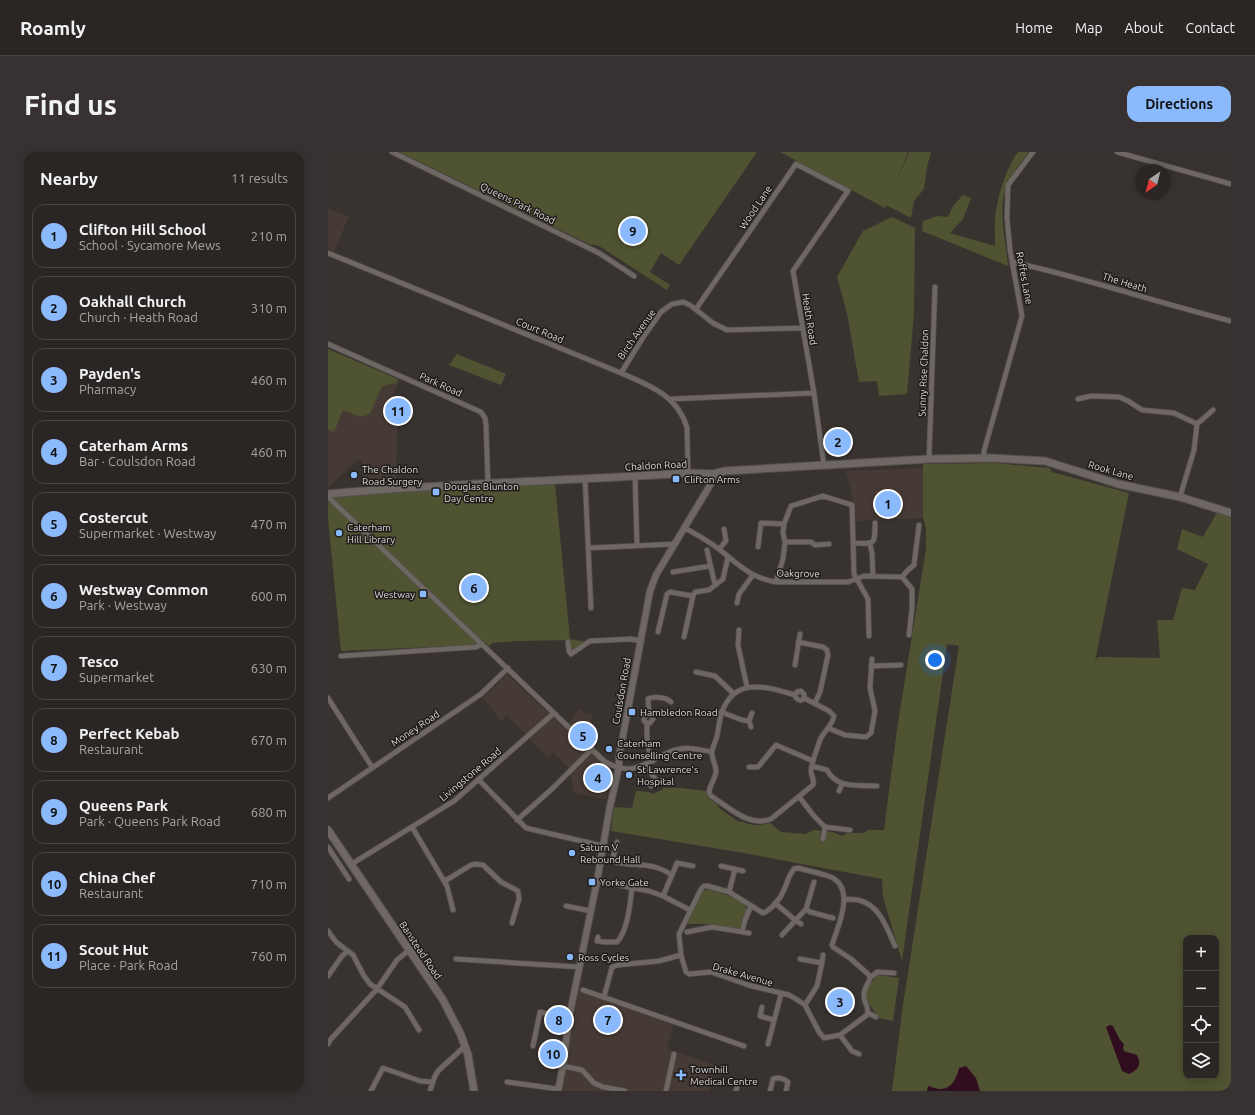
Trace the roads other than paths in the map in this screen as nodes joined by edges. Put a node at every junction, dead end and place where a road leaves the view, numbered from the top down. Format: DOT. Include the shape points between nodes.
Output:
graph roads {
  1 [pos="392,152"];
  2 [pos="1033,152"];
  3 [pos="1118,152"];
  4 [pos="1231,184"];
  5 [pos="848,191"];
  6 [pos="328,254"];
  7 [pos="1012,262"];
  8 [pos="634,276"];
  9 [pos="935,287"];
  10 [pos="696,309"];
  11 [pos="1231,321"];
  12 [pos="803,328"];
  13 [pos="328,344"];
  14 [pos="621,373"];
  15 [pos="814,393"];
  16 [pos="671,399"];
  17 [pos="1078,399"];
  18 [pos="1213,410"];
  19 [pos="1197,424"];
  20 [pos="984,458"];
  21 [pos="929,460"];
  22 [pos="824,466"];
  23 [pos="688,473"];
  24 [pos="713,474"];
  25 [pos="635,476"];
  26 [pos="585,479"];
  27 [pos="488,483"];
  28 [pos="328,495"];
  29 [pos="1180,497"];
  30 [pos="1231,513"];
  31 [pos="784,524"];
  32 [pos="875,524"];
  33 [pos="919,525"];
  34 [pos="685,528"];
  35 [pos="724,529"];
  36 [pos="785,542"];
  37 [pos="854,543"];
  38 [pos="675,544"];
  39 [pos="829,544"];
  40 [pos="870,544"];
  41 [pos="636,545"];
  42 [pos="758,547"];
  43 [pos="588,548"];
  44 [pos="719,549"];
  45 [pos="707,550"];
  46 [pos="728,557"];
  47 [pos="710,566"];
  48 [pos="673,572"];
  49 [pos="753,575"];
  50 [pos="873,576"];
  51 [pos="856,578"];
  52 [pos="902,578"];
  53 [pos="776,582"];
  54 [pos="715,585"];
  55 [pos="693,596"];
  56 [pos="737,604"];
  57 [pos="591,608"];
  58 [pos="739,630"];
  59 [pos="658,632"];
  60 [pos="800,634"];
  61 [pos="909,635"];
  62 [pos="869,636"];
  63 [pos="684,637"];
  64 [pos="640,641"];
  65 [pos="568,642"];
  66 [pos="798,642"];
  67 [pos="482,644"];
  68 [pos="342,656"];
  69 [pos="872,659"];
  70 [pos="795,665"];
  71 [pos="901,665"];
  72 [pos="871,666"];
  73 [pos="508,668"];
  74 [pos="706,668"];
  75 [pos="696,672"];
  76 [pos="705,674"];
  77 [pos="747,687"];
  78 [pos="734,694"];
  79 [pos="328,698"];
  80 [pos="671,702"];
  81 [pos="815,703"];
  82 [pos="721,712"];
  83 [pos="554,713"];
  84 [pos="752,713"];
  85 [pos="749,721"];
  86 [pos="751,727"];
  87 [pos="828,728"];
  88 [pos="592,749"];
  89 [pos="712,752"];
  90 [pos="653,761"];
  91 [pos="813,764"];
  92 [pos="645,765"];
  93 [pos="372,767"];
  94 [pos="619,767"];
  95 [pos="749,767"];
  96 [pos="479,780"];
  97 [pos="842,784"];
  98 [pos="651,786"];
  99 [pos="877,786"];
  100 [pos="839,791"];
  101 [pos="328,798"];
  102 [pos="800,798"];
  103 [pos="517,820"];
  104 [pos="412,827"];
  105 [pos="825,827"];
  106 [pos="328,830"];
  107 [pos="850,830"];
  108 [pos="823,839"];
  109 [pos="618,842"];
  110 [pos="328,846"];
  111 [pos="603,846"];
  112 [pos="350,865"];
  113 [pos="693,866"];
  114 [pos="722,866"];
  115 [pos="735,869"];
  116 [pos="743,871"];
  117 [pos="672,874"];
  118 [pos="349,879"];
  119 [pos="597,881"];
  120 [pos="445,882"];
  121 [pos="814,882"];
  122 [pos="632,888"];
  123 [pos="729,892"];
  124 [pos="663,896"];
  125 [pos="845,900"];
  126 [pos="775,903"];
  127 [pos="566,906"];
  128 [pos="751,906"];
  129 [pos="806,909"];
  130 [pos="453,910"];
  131 [pos="690,910"];
  132 [pos="591,912"];
  133 [pos="833,918"];
  134 [pos="795,920"];
  135 [pos="512,923"];
  136 [pos="801,924"];
  137 [pos="328,931"];
  138 [pos="686,932"];
  139 [pos="742,932"];
  140 [pos="749,934"];
  141 [pos="782,935"];
  142 [pos="598,937"];
  143 [pos="895,946"];
  144 [pos="409,950"];
  145 [pos="348,951"];
  146 [pos="681,955"];
  147 [pos="823,955"];
  148 [pos="456,958"];
  149 [pos="800,959"];
  150 [pos="822,963"];
  151 [pos="579,967"];
  152 [pos="894,973"];
  153 [pos="328,976"];
  154 [pos="870,978"];
  155 [pos="377,989"];
  156 [pos="583,990"];
  157 [pos="781,994"];
  158 [pos="604,997"];
  159 [pos="804,1006"];
  160 [pos="762,1007"];
  161 [pos="868,1013"];
  162 [pos="876,1017"];
  163 [pos="570,1018"];
  164 [pos="774,1020"];
  165 [pos="419,1030"];
  166 [pos="840,1035"];
  167 [pos="328,1044"];
  168 [pos="768,1044"];
  169 [pos="465,1046"];
  170 [pos="533,1046"];
  171 [pos="744,1046"];
  172 [pos="674,1054"];
  173 [pos="859,1054"];
  174 [pos="563,1066"];
  175 [pos="432,1082"];
  176 [pos="507,1082"];
  177 [pos="558,1090"];
  178 [pos="371,1091"];
  179 [pos="430,1091"];
  180 [pos="474,1091"];
  181 [pos="624,1091"];
  182 [pos="666,1091"];
  183 [pos="770,1091"];
  184 [pos="786,1091"];
  1 -- 8 [label="street, Queens Park Road" via="599,253"];
  2 -- 7 [label="street, Roffes Lane" via="1008,185 1007,218"];
  3 -- 4 [label="street"];
  5 -- 10 [label="street, Wood Lane" via="796,164"];
  5 -- 12 [label="street, Heath Road" via="793,271"];
  6 -- 14 [label="street, Court Road"];
  7 -- 11 [label="street, The Heath" via="1092,281"];
  7 -- 20 [label="street, Roffes Lane" via="1022,316"];
  9 -- 21 [label="street, Sunny Rise Chaldon"];
  10 -- 12 [label="street, Birch Avenue" via="713,323 727,330"];
  10 -- 14 [label="street, Birch Avenue" via="683,302 672,304 661,312"];
  12 -- 15 [label="street, Heath Road"];
  13 -- 27 [label="street, Park Road" via="481,412 486,425"];
  14 -- 16 [label="street, Court Road"];
  15 -- 16 [label="street"];
  15 -- 22 [label="street, Heath Road"];
  16 -- 23 [label="street, Court Road" via="687,428"];
  17 -- 19 [label="street" via="1091,396 1120,397 1142,410 1174,413"];
  18 -- 19 [label="street"];
  19 -- 29 [label="street" via="1194,450"];
  20 -- 21 [label="main road, Chaldon Road"];
  20 -- 29 [label="main road, Rook Lane" via="1045,461 1118,484"];
  21 -- 22 [label="main road, Chaldon Road"];
  22 -- 24 [label="main road, Chaldon Road" via="724,471"];
  23 -- 24 [label="main road, Chaldon Road"];
  23 -- 25 [label="main road, Chaldon Road"];
  24 -- 34 [label="street, Coulsdon Road" via="712,482"];
  25 -- 26 [label="main road, Chaldon Road"];
  25 -- 41 [label="street"];
  26 -- 27 [label="main road, Chaldon Road"];
  26 -- 43 [label="street"];
  27 -- 28 [label="main road, Chaldon Road"];
  28 -- 67 [label="street"];
  29 -- 30 [label="main road, Rook Lane"];
  31 -- 36 [label="street"];
  31 -- 37 [label="street" via="791,506 823,496 852,505"];
  31 -- 42 [label="street" via="761,523"];
  32 -- 40 [label="street" via="875,538"];
  33 -- 52 [label="street" via="914,565"];
  34 -- 38 [label="street, Coulsdon Road"];
  34 -- 44 [label="street, Oakgrove"];
  35 -- 44 [label="street" via="726,541"];
  36 -- 39 [label="street"];
  36 -- 53 [label="street"];
  37 -- 40 [label="street"];
  37 -- 51 [label="street"];
  38 -- 41 [label="street"];
  38 -- 64 [label="street, Coulsdon Road" via="653,582"];
  40 -- 50 [label="street"];
  41 -- 43 [label="street"];
  43 -- 57 [label="street"];
  44 -- 46 [label="street, Oakgrove"];
  45 -- 47 [label="street"];
  46 -- 49 [label="street, Oakgrove"];
  46 -- 54 [label="street" via="723,579"];
  47 -- 48 [label="street"];
  47 -- 54 [label="street"];
  49 -- 53 [label="street, Oakgrove"];
  49 -- 56 [label="street" via="739,594"];
  50 -- 51 [label="street, Oakgrove"];
  50 -- 52 [label="street, Oakgrove"];
  51 -- 53 [label="street, Oakgrove" via="848,582"];
  51 -- 62 [label="street" via="868,599"];
  52 -- 61 [label="street" via="912,589"];
  54 -- 55 [label="street" via="709,590 695,592"];
  55 -- 59 [label="street" via="670,592 667,594"];
  55 -- 63 [label="street"];
  58 -- 77 [label="street" via="738,644"];
  60 -- 66 [label="street"];
  64 -- 65 [label="street" via="631,639 590,642 570,656"];
  64 -- 94 [label="street, Coulsdon Road"];
  66 -- 70 [label="street"];
  66 -- 81 [label="street" via="827,650 820,692"];
  67 -- 68 [label="street" via="476,647"];
  67 -- 73 [label="street"];
  69 -- 72 [label="street"];
  71 -- 72 [label="street"];
  72 -- 87 [label="street" via="870,688 875,711 871,733 866,737 845,735"];
  73 -- 83 [label="street"];
  73 -- 93 [label="street, Money Road" via="481,694"];
  74 -- 76 [label="street"];
  75 -- 76 [label="street"];
  76 -- 78 [label="street" via="719,678"];
  77 -- 78 [label="street"];
  77 -- 81 [label="street" via="775,689 795,695 799,700 804,698"];
  78 -- 82 [label="street"];
  79 -- 93 [label="street"];
  80 -- 90 [label="street" via="668,699 648,699 649,715 653,720 647,723 646,741"];
  81 -- 87 [label="street" via="834,716"];
  82 -- 85 [label="street"];
  82 -- 89 [label="street"];
  83 -- 88 [label="street"];
  83 -- 96 [label="street, Livingstone Road"];
  84 -- 85 [label="street"];
  85 -- 86 [label="street"];
  87 -- 91 [label="street" via="820,739"];
  88 -- 94 [label="street" via="604,761"];
  88 -- 103 [label="street"];
  89 -- 90 [label="street" via="688,748 676,750"];
  89 -- 102 [label="street" via="716,772 709,792 711,796 747,819 764,822"];
  90 -- 92 [label="street"];
  91 -- 95 [label="street" via="776,745 758,767"];
  91 -- 97 [label="street" via="827,770 830,776"];
  91 -- 102 [label="street" via="814,785"];
  92 -- 94 [label="street" via="633,769"];
  92 -- 98 [label="street" via="656,780"];
  93 -- 101 [label="street, Money Road"];
  94 -- 111 [label="street, Coulsdon Road"];
  96 -- 103 [label="street"];
  96 -- 104 [label="street, Livingstone Road" via="454,801"];
  97 -- 99 [label="street"];
  97 -- 100 [label="street"];
  102 -- 105 [label="street"];
  103 -- 111 [label="street" via="532,830"];
  104 -- 112 [label="street, Livingstone Road"];
  104 -- 120 [label="street"];
  105 -- 107 [label="street"];
  105 -- 108 [label="street"];
  106 -- 112 [label="main road, Banstead Road"];
  109 -- 117 [label="street" via="613,858 615,862 652,865"];
  110 -- 118 [label="street"];
  111 -- 119 [label="street, Coulsdon Road"];
  112 -- 144 [label="main road, Banstead Road"];
  113 -- 117 [label="street" via="677,863"];
  114 -- 115 [label="street"];
  115 -- 116 [label="street"];
  115 -- 123 [label="street"];
  117 -- 124 [label="street"];
  119 -- 122 [label="street"];
  119 -- 132 [label="street, Coulsdon Road"];
  120 -- 130 [label="street"];
  120 -- 135 [label="street" via="471,865 482,865 520,894"];
  121 -- 129 [label="street"];
  122 -- 124 [label="street"];
  122 -- 142 [label="street" via="629,912 621,938 617,942 604,942 597,941"];
  123 -- 128 [label="street"];
  123 -- 131 [label="street, Drake Avenue" via="704,886"];
  124 -- 131 [label="street"];
  125 -- 126 [label="street" via="844,892 832,878 798,868 791,872 783,893"];
  125 -- 143 [label="street" via="858,900 879,913"];
  125 -- 154 [label="street" via="832,945"];
  126 -- 128 [label="street" via="763,913"];
  126 -- 134 [label="street"];
  127 -- 132 [label="street"];
  128 -- 139 [label="street"];
  129 -- 133 [label="street"];
  129 -- 134 [label="street"];
  131 -- 146 [label="street, Drake Avenue" via="679,934"];
  132 -- 151 [label="street, Coulsdon Road"];
  134 -- 136 [label="street"];
  134 -- 141 [label="street"];
  137 -- 145 [label="street" via="336,942"];
  138 -- 139 [label="street" via="712,927"];
  139 -- 140 [label="street"];
  144 -- 155 [label="street" via="397,960"];
  144 -- 169 [label="main road, Banstead Road" via="443,1000"];
  145 -- 153 [label="street"];
  145 -- 155 [label="street" via="370,984"];
  146 -- 157 [label="street, Drake Avenue" via="689,974 711,972"];
  146 -- 158 [label="street" via="659,961 612,967"];
  147 -- 150 [label="street"];
  148 -- 151 [label="street"];
  149 -- 150 [label="street"];
  150 -- 159 [label="street" via="817,986"];
  151 -- 163 [label="street, Coulsdon Road"];
  152 -- 154 [label="street" via="877,972"];
  154 -- 161 [label="street" via="864,991"];
  155 -- 165 [label="street" via="405,1007"];
  155 -- 167 [label="street"];
  156 -- 158 [label="street"];
  157 -- 159 [label="street, Drake Avenue" via="789,995"];
  157 -- 164 [label="street"];
  158 -- 171 [label="street"];
  159 -- 166 [label="street, Drake Avenue" via="824,1038"];
  160 -- 164 [label="street" via="760,1016"];
  161 -- 162 [label="street"];
  161 -- 166 [label="street"];
  163 -- 170 [label="street" via="540,1012"];
  163 -- 174 [label="street, Coulsdon Road"];
  164 -- 168 [label="street"];
  166 -- 173 [label="street" via="852,1051"];
  169 -- 175 [label="street" via="438,1071"];
  169 -- 180 [label="main road, Banstead Road"];
  172 -- 182 [label="street"];
  174 -- 177 [label="street, Coulsdon Road"];
  174 -- 181 [label="street" via="582,1070 594,1083 603,1087"];
  175 -- 178 [label="street" via="420,1081 383,1068"];
  175 -- 179 [label="street"];
  176 -- 177 [label="street"];
  183 -- 184 [label="street" via="772,1079 776,1078 788,1082"];
}
